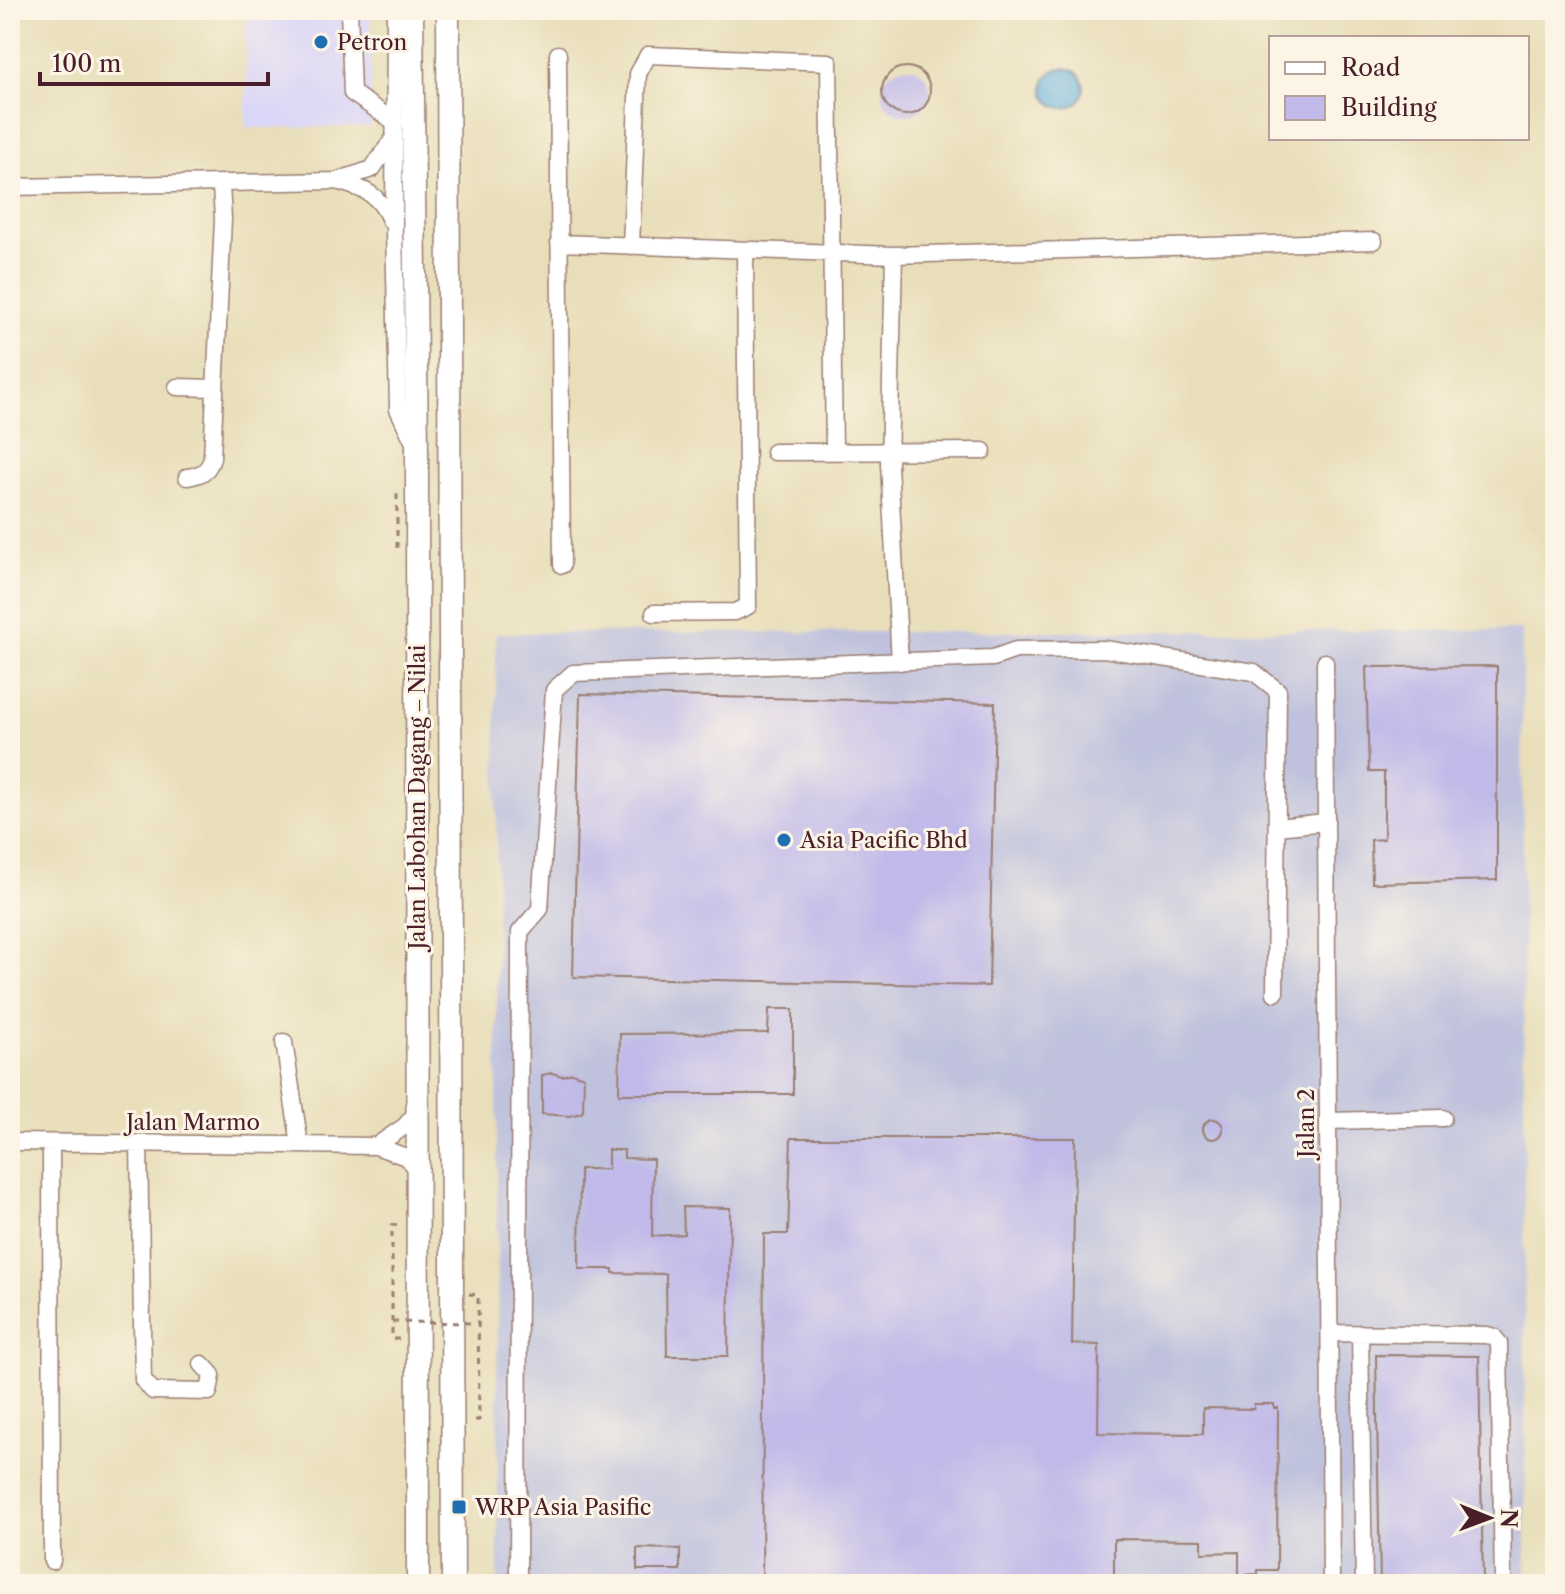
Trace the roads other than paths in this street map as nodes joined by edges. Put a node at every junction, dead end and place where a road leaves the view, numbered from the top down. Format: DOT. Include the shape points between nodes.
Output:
graph roads {
  1 [pos="349,10"];
  2 [pos="395,10"];
  3 [pos="412,10"];
  4 [pos="448,10"];
  5 [pos="558,54"];
  6 [pos="394,130"];
  7 [pos="336,181"];
  8 [pos="221,185"];
  9 [pos="10,187"];
  10 [pos="394,229"];
  11 [pos="1374,241"];
  12 [pos="559,243"];
  13 [pos="631,246"];
  14 [pos="745,250"];
  15 [pos="831,253"];
  16 [pos="894,255"];
  17 [pos="177,387"];
  18 [pos="214,388"];
  19 [pos="417,450"];
  20 [pos="890,450"];
  21 [pos="834,451"];
  22 [pos="983,451"];
  23 [pos="774,452"];
  24 [pos="187,477"];
  25 [pos="562,565"];
  26 [pos="654,613"];
  27 [pos="900,662"];
  28 [pos="1325,662"];
  29 [pos="1326,822"];
  30 [pos="1277,827"];
  31 [pos="1275,993"];
  32 [pos="284,1042"];
  33 [pos="417,1112"];
  34 [pos="1443,1118"];
  35 [pos="1328,1121"];
  36 [pos="10,1142"];
  37 [pos="51,1143"];
  38 [pos="139,1144"];
  39 [pos="300,1145"];
  40 [pos="376,1146"];
  41 [pos="418,1171"];
  42 [pos="1330,1333"];
  43 [pos="1360,1333"];
  44 [pos="202,1364"];
  45 [pos="52,1561"];
  46 [pos="418,1584"];
  47 [pos="453,1584"];
  48 [pos="518,1584"];
  49 [pos="1331,1584"];
  50 [pos="1364,1584"];
  51 [pos="1503,1584"];
  1 -- 6 [label="street" via="352,93"];
  2 -- 6 [label="street"];
  3 -- 19 [label="main road, Jalan Labohan Dagang ‒ Nilai"];
  4 -- 47 [label="main road, Jalan Labohan Dagang ‒ Nilai"];
  5 -- 12 [label="street"];
  6 -- 7 [label="street" via="372,169"];
  6 -- 10 [label="street"];
  7 -- 8 [label="street"];
  7 -- 10 [label="street" via="383,203"];
  8 -- 9 [label="street"];
  8 -- 18 [label="street"];
  10 -- 19 [label="street" via="398,409"];
  11 -- 16 [label="street"];
  12 -- 13 [label="street"];
  12 -- 25 [label="street"];
  13 -- 14 [label="street"];
  13 -- 15 [label="street" via="638,74 648,55 829,62"];
  14 -- 15 [label="street"];
  14 -- 26 [label="street" via="748,606 735,612"];
  15 -- 16 [label="street"];
  15 -- 21 [label="street"];
  16 -- 20 [label="street"];
  17 -- 18 [label="street"];
  18 -- 24 [label="street" via="209,468"];
  19 -- 33 [label="main road, Jalan Labohan Dagang ‒ Nilai"];
  20 -- 21 [label="street"];
  20 -- 22 [label="street"];
  20 -- 27 [label="street"];
  21 -- 23 [label="street"];
  27 -- 30 [label="street" via="993,658 1016,650 1104,649 1254,672 1278,691"];
  27 -- 48 [label="street" via="573,673 554,690 540,909 520,932"];
  28 -- 29 [label="street, Jalan 2"];
  29 -- 30 [label="street"];
  29 -- 35 [label="street, Jalan 2"];
  30 -- 31 [label="street"];
  32 -- 39 [label="street"];
  33 -- 40 [label="street"];
  33 -- 41 [label="main road, Jalan Labohan Dagang ‒ Nilai"];
  34 -- 35 [label="street"];
  35 -- 42 [label="street, Jalan 2"];
  36 -- 37 [label="street, Jalan Marmo"];
  37 -- 38 [label="street, Jalan Marmo"];
  37 -- 45 [label="street"];
  38 -- 39 [label="street, Jalan Marmo"];
  38 -- 44 [label="street" via="143,1380 153,1391 209,1392 212,1375"];
  39 -- 40 [label="street, Jalan Marmo"];
  40 -- 41 [label="street" via="406,1157"];
  41 -- 46 [label="main road, Jalan Labohan Dagang ‒ Nilai"];
  42 -- 43 [label="street"];
  42 -- 49 [label="street, Jalan 2"];
  43 -- 50 [label="street"];
  43 -- 51 [label="street" via="1487,1335 1499,1343"];
}
